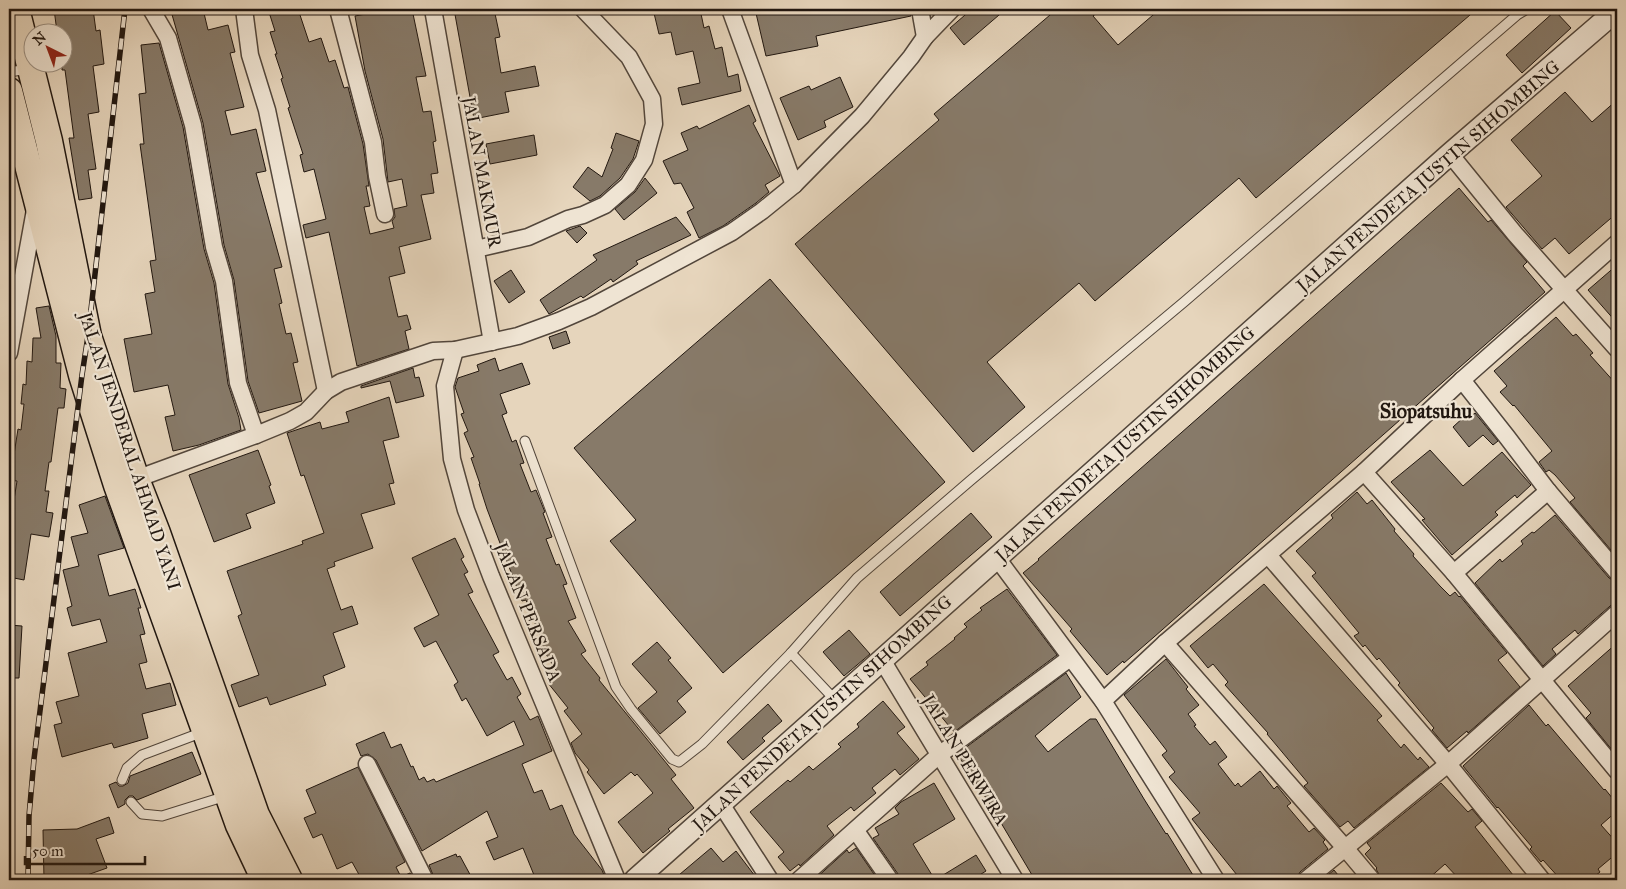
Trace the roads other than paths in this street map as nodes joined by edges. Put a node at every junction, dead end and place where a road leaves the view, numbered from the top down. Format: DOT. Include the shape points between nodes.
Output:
graph roads {
  1 [pos="16,9"];
  2 [pos="150,9"];
  3 [pos="244,9"];
  4 [pos="338,9"];
  5 [pos="433,9"];
  6 [pos="583,9"];
  7 [pos="730,9"];
  8 [pos="920,9"];
  9 [pos="952,9"];
  10 [pos="1527,9"];
  11 [pos="1608,15"];
  12 [pos="925,37"];
  13 [pos="20,70"];
  14 [pos="9,91"];
  15 [pos="1450,154"];
  16 [pos="794,185"];
  17 [pos="37,198"];
  18 [pos="385,214"];
  19 [pos="1617,243"];
  20 [pos="476,249"];
  21 [pos="1565,290"];
  22 [pos="492,342"];
  23 [pos="1617,349"];
  24 [pos="455,350"];
  25 [pos="9,353"];
  26 [pos="1462,380"];
  27 [pos="326,391"];
  28 [pos="256,435"];
  29 [pos="524,441"];
  30 [pos="1364,472"];
  31 [pos="136,479"];
  32 [pos="1548,491"];
  33 [pos="1268,555"];
  34 [pos="997,558"];
  35 [pos="1617,572"];
  36 [pos="1454,573"];
  37 [pos="1617,614"];
  38 [pos="1165,643"];
  39 [pos="791,653"];
  40 [pos="1070,658"];
  41 [pos="882,660"];
  42 [pos="1542,680"];
  43 [pos="836,701"];
  44 [pos="1103,701"];
  45 [pos="210,725"];
  46 [pos="939,755"];
  47 [pos="367,764"];
  48 [pos="1448,764"];
  49 [pos="1617,771"];
  50 [pos="122,780"];
  51 [pos="228,796"];
  52 [pos="131,802"];
  53 [pos="720,804"];
  54 [pos="248,820"];
  55 [pos="856,831"];
  56 [pos="1346,848"];
  57 [pos="265,880"];
  58 [pos="288,880"];
  59 [pos="425,880"];
  60 [pos="617,880"];
  61 [pos="635,880"];
  62 [pos="770,880"];
  63 [pos="799,880"];
  64 [pos="890,880"];
  65 [pos="1015,880"];
  66 [pos="1216,880"];
  67 [pos="1306,880"];
  68 [pos="1372,880"];
  69 [pos="1542,880"];
  1 -- 13 [label="main road, JALAN JENDERAL AHMAD YANI"];
  2 -- 28 [label="street" via="168,38 193,125 214,247 224,281 238,382"];
  3 -- 27 [label="street" via="250,55 267,110"];
  4 -- 18 [label="street" via="373,142"];
  5 -- 20 [label="street, JALAN MAKMUR"];
  6 -- 20 [label="street" via="629,57 652,99 654,124 644,160 628,185 605,205 528,237"];
  7 -- 16 [label="street"];
  8 -- 12 [label="street"];
  9 -- 12 [label="street"];
  10 -- 39 [label="lane" via="857,578"];
  11 -- 15 [label="street, JALAN PENDETA JUSTIN SIHOMBING"];
  12 -- 16 [label="street" via="862,116"];
  13 -- 31 [label="main road, JALAN JENDERAL AHMAD YANI" via="49,141 84,322"];
  14 -- 17 [label="main road, JALAN JENDERAL AHMAD YANI"];
  15 -- 21 [label="street"];
  15 -- 34 [label="street, JALAN PENDETA JUSTIN SIHOMBING"];
  16 -- 22 [label="street" via="732,232 591,307 518,336"];
  17 -- 25 [label="street"];
  17 -- 45 [label="main road, JALAN JENDERAL AHMAD YANI" via="82,374 117,485"];
  19 -- 21 [label="street"];
  20 -- 22 [label="street, JALAN MAKMUR"];
  21 -- 23 [label="street"];
  21 -- 26 [label="street"];
  22 -- 24 [label="street"];
  24 -- 27 [label="street" via="433,351 341,382"];
  24 -- 60 [label="street, JALAN PERSADA" via="445,386 452,459 466,510"];
  26 -- 30 [label="street"];
  26 -- 32 [label="street"];
  27 -- 28 [label="street" via="306,412"];
  28 -- 31 [label="street"];
  29 -- 39 [label="lane" via="616,687 630,710 672,759 679,762 702,744"];
  30 -- 33 [label="street"];
  30 -- 36 [label="street"];
  31 -- 45 [label="main road, JALAN JENDERAL AHMAD YANI"];
  32 -- 35 [label="street"];
  32 -- 36 [label="street"];
  33 -- 38 [label="street"];
  33 -- 48 [label="street"];
  34 -- 40 [label="street"];
  34 -- 41 [label="street, JALAN PENDETA JUSTIN SIHOMBING"];
  36 -- 42 [label="street"];
  37 -- 42 [label="street"];
  38 -- 44 [label="street"];
  38 -- 56 [label="street"];
  39 -- 43 [label="lane"];
  40 -- 44 [label="street"];
  40 -- 46 [label="street"];
  41 -- 43 [label="street, JALAN PENDETA JUSTIN SIHOMBING"];
  41 -- 46 [label="street, JALAN PERWIRA"];
  42 -- 48 [label="street"];
  42 -- 49 [label="street"];
  43 -- 53 [label="street, JALAN PENDETA JUSTIN SIHOMBING"];
  44 -- 66 [label="street"];
  45 -- 50 [label="lane" via="142,755 127,768"];
  45 -- 51 [label="main road, JALAN JENDERAL AHMAD YANI"];
  45 -- 54 [label="main road, JALAN JENDERAL AHMAD YANI"];
  46 -- 55 [label="street"];
  46 -- 65 [label="street, JALAN PERWIRA"];
  47 -- 59 [label="street"];
  48 -- 56 [label="street"];
  48 -- 69 [label="street"];
  51 -- 52 [label="lane" via="162,816 142,814"];
  51 -- 54 [label="main road, JALAN JENDERAL AHMAD YANI"];
  53 -- 61 [label="street, JALAN PENDETA JUSTIN SIHOMBING"];
  53 -- 62 [label="street"];
  54 -- 57 [label="main road, JALAN JENDERAL AHMAD YANI"];
  54 -- 58 [label="main road, JALAN JENDERAL AHMAD YANI"];
  55 -- 63 [label="street"];
  55 -- 64 [label="street"];
  56 -- 67 [label="street"];
  56 -- 68 [label="street"];
}
